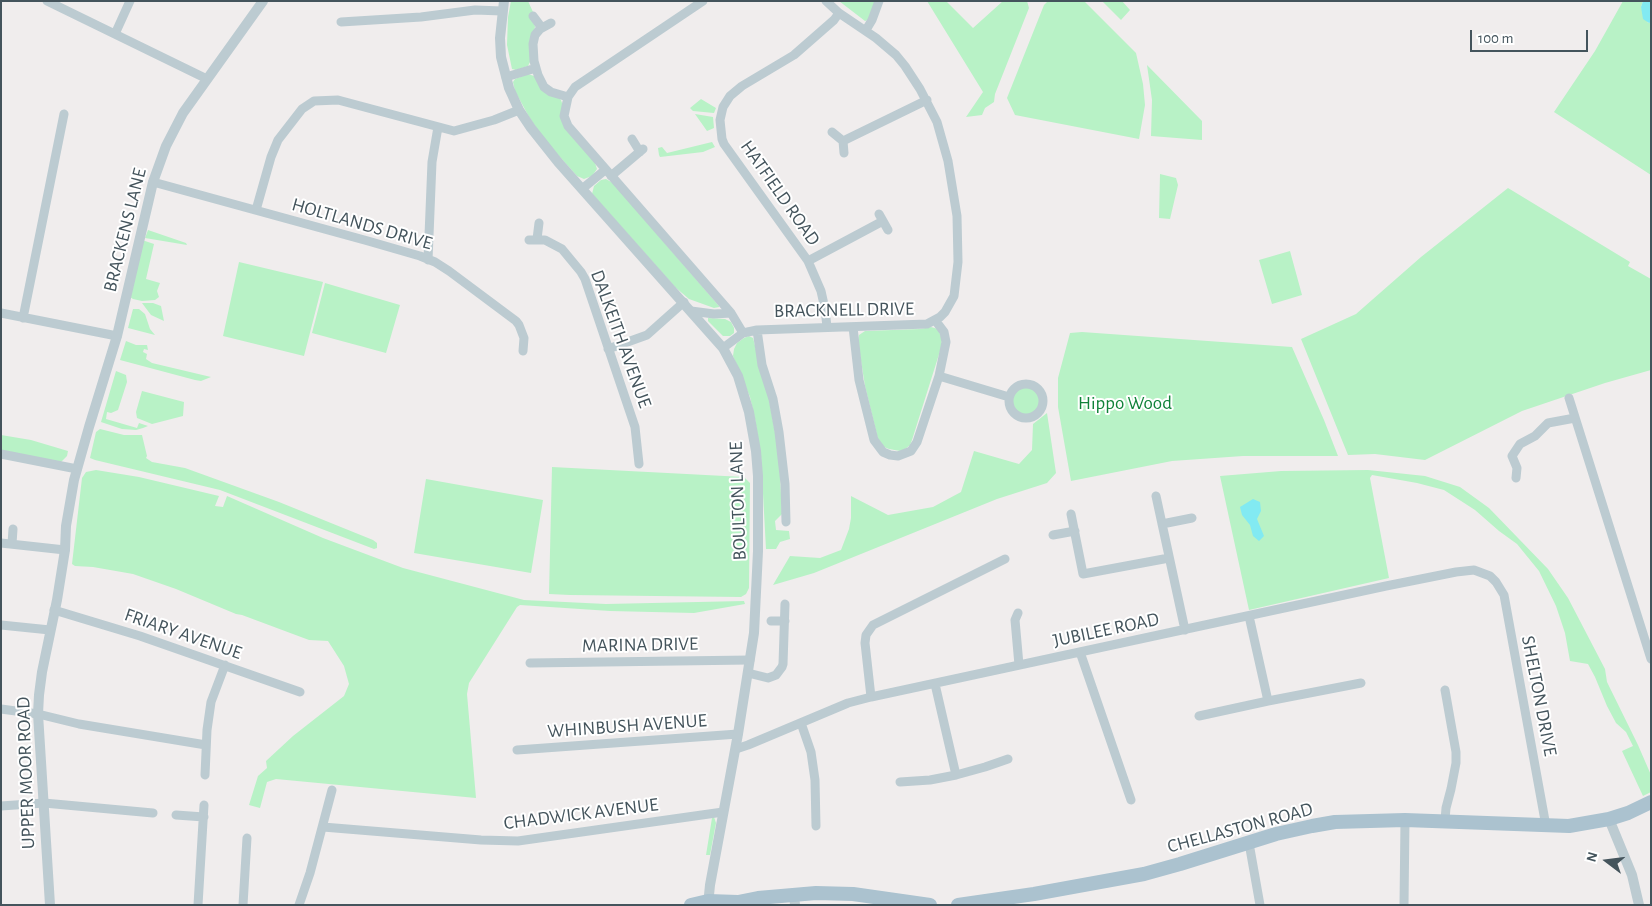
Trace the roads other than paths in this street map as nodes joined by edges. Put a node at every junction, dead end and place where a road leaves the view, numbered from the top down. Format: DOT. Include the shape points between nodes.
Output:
graph roads {
  1 [pos="47,1"];
  2 [pos="130,1"];
  3 [pos="263,1"];
  4 [pos="703,1"];
  5 [pos="826,1"];
  6 [pos="879,1"];
  7 [pos="503,6"];
  8 [pos="839,13"];
  9 [pos="532,16"];
  10 [pos="341,22"];
  11 [pos="550,23"];
  12 [pos="542,28"];
  13 [pos="866,30"];
  14 [pos="115,34"];
  15 [pos="536,68"];
  16 [pos="506,77"];
  17 [pos="207,79"];
  18 [pos="568,97"];
  19 [pos="927,100"];
  20 [pos="519,110"];
  21 [pos="64,114"];
  22 [pos="438,127"];
  23 [pos="832,132"];
  24 [pos="632,139"];
  25 [pos="843,141"];
  26 [pos="844,153"];
  27 [pos="608,173"];
  28 [pos="153,182"];
  29 [pos="582,189"];
  30 [pos="256,210"];
  31 [pos="539,223"];
  32 [pos="888,230"];
  33 [pos="428,260"];
  34 [pos="808,261"];
  35 [pos="687,306"];
  36 [pos="1,313"];
  37 [pos="732,313"];
  38 [pos="23,318"];
  39 [pos="935,320"];
  40 [pos="853,326"];
  41 [pos="827,327"];
  42 [pos="757,330"];
  43 [pos="743,333"];
  44 [pos="117,336"];
  45 [pos="723,348"];
  46 [pos="608,349"];
  47 [pos="523,351"];
  48 [pos="939,376"];
  49 [pos="1009,397"];
  50 [pos="1569,398"];
  51 [pos="1575,418"];
  52 [pos="1,454"];
  53 [pos="639,464"];
  54 [pos="77,469"];
  55 [pos="1516,478"];
  56 [pos="72,492"];
  57 [pos="1156,496"];
  58 [pos="1071,514"];
  59 [pos="1192,518"];
  60 [pos="786,522"];
  61 [pos="1162,524"];
  62 [pos="13,529"];
  63 [pos="1075,531"];
  64 [pos="1053,535"];
  65 [pos="1,543"];
  66 [pos="12,544"];
  67 [pos="65,550"];
  68 [pos="1169,558"];
  69 [pos="1005,559"];
  70 [pos="1490,576"];
  71 [pos="785,604"];
  72 [pos="54,610"];
  73 [pos="1018,613"];
  74 [pos="1249,616"];
  75 [pos="771,621"];
  76 [pos="785,621"];
  77 [pos="1,625"];
  78 [pos="50,630"];
  79 [pos="1184,630"];
  80 [pos="1080,652"];
  81 [pos="1651,659"];
  82 [pos="750,660"];
  83 [pos="530,663"];
  84 [pos="225,665"];
  85 [pos="1019,665"];
  86 [pos="748,673"];
  87 [pos="1361,683"];
  88 [pos="935,684"];
  89 [pos="1444,690"];
  90 [pos="300,692"];
  91 [pos="871,696"];
  92 [pos="1268,701"];
  93 [pos="1,709"];
  94 [pos="38,714"];
  95 [pos="1199,716"];
  96 [pos="801,723"];
  97 [pos="738,734"];
  98 [pos="206,744"];
  99 [pos="736,748"];
  100 [pos="518,750"];
  101 [pos="1008,759"];
  102 [pos="205,775"];
  103 [pos="956,775"];
  104 [pos="900,782"];
  105 [pos="332,790"];
  106 [pos="1132,800"];
  107 [pos="1651,802"];
  108 [pos="44,803"];
  109 [pos="204,805"];
  110 [pos="1,806"];
  111 [pos="723,812"];
  112 [pos="153,813"];
  113 [pos="176,815"];
  114 [pos="204,817"];
  115 [pos="1609,819"];
  116 [pos="1405,820"];
  117 [pos="1445,820"];
  118 [pos="816,826"];
  119 [pos="1546,826"];
  120 [pos="323,827"];
  121 [pos="247,838"];
  122 [pos="1249,843"];
  123 [pos="794,900"];
  124 [pos="708,903"];
  125 [pos="50,905"];
  126 [pos="198,905"];
  127 [pos="243,905"];
  128 [pos="299,905"];
  129 [pos="691,905"];
  130 [pos="930,905"];
  131 [pos="958,905"];
  132 [pos="1260,905"];
  133 [pos="1404,905"];
  134 [pos="1639,905"];
  1 -- 14 [label="street"];
  2 -- 14 [label="street"];
  3 -- 17 [label="street, BRACKENS LANE"];
  4 -- 18 [label="street" via="575,87"];
  5 -- 8 [label="street, BRACKNELL DRIVE"];
  6 -- 13 [label="street"];
  7 -- 10 [label="street" via="421,17"];
  7 -- 16 [label="street, BOULTON LANE" via="500,49"];
  8 -- 13 [label="street, BRACKNELL DRIVE"];
  8 -- 34 [label="street, HATFIELD ROAD" via="800,52 730,96 721,112 724,144"];
  9 -- 12 [label="street"];
  11 -- 12 [label="street"];
  12 -- 15 [label="street" via="535,35 533,44"];
  13 -- 19 [label="street, BRACKNELL DRIVE" via="906,66"];
  14 -- 17 [label="street"];
  15 -- 16 [label="street"];
  15 -- 18 [label="street" via="544,87"];
  16 -- 20 [label="street, BOULTON LANE"];
  17 -- 28 [label="street, BRACKENS LANE" via="173,130"];
  18 -- 27 [label="street" via="564,116 568,126"];
  19 -- 25 [label="street"];
  19 -- 39 [label="street, BRACKNELL DRIVE" via="948,161 958,238 954,296"];
  20 -- 22 [label="street" via="458,130"];
  20 -- 29 [label="street, BOULTON LANE" via="541,142"];
  21 -- 38 [label="street"];
  22 -- 30 [label="street" via="338,100 310,103 274,146"];
  22 -- 33 [label="street" via="432,162"];
  23 -- 25 [label="street"];
  24 -- 27 [label="street" via="642,150"];
  25 -- 26 [label="street"];
  27 -- 29 [label="street"];
  27 -- 37 [label="street"];
  28 -- 30 [label="street, HOLTLANDS DRIVE"];
  28 -- 44 [label="street, BRACKENS LANE"];
  29 -- 35 [label="street, BOULTON LANE"];
  30 -- 33 [label="street, HOLTLANDS DRIVE"];
  31 -- 46 [label="street, DALKEITH AVENUE" via="533,240 552,242 562,249 585,279"];
  32 -- 34 [label="street" via="881,217"];
  33 -- 47 [label="street, HOLTLANDS DRIVE" via="449,271 516,321 524,338"];
  34 -- 41 [label="street, HATFIELD ROAD" via="823,297"];
  35 -- 37 [label="street" via="714,314"];
  35 -- 45 [label="street, BOULTON LANE"];
  35 -- 46 [label="street" via="647,335"];
  36 -- 38 [label="street"];
  37 -- 43 [label="street"];
  38 -- 44 [label="street"];
  39 -- 40 [label="street, BRACKNELL DRIVE" via="922,325"];
  39 -- 48 [label="street" via="944,332 946,342"];
  40 -- 41 [label="street, BRACKNELL DRIVE"];
  40 -- 48 [label="street" via="863,399 874,440 886,454 906,454 914,447"];
  41 -- 42 [label="street, BRACKNELL DRIVE"];
  42 -- 43 [label="street, BRACKNELL DRIVE"];
  42 -- 60 [label="street" via="779,432"];
  43 -- 45 [label="street"];
  44 -- 54 [label="street, BRACKENS LANE"];
  45 -- 82 [label="street, BOULTON LANE" via="747,402 758,466 757,581"];
  46 -- 53 [label="street, DALKEITH AVENUE" via="635,430 633,444"];
  48 -- 49 [label="street"];
  50 -- 51 [label="street"];
  51 -- 55 [label="street" via="1548,423 1508,456 1517,468"];
  51 -- 81 [label="street"];
  52 -- 54 [label="street"];
  54 -- 56 [label="street, BRACKENS LANE"];
  56 -- 67 [label="street, UPPER MOOR ROAD"];
  57 -- 61 [label="street"];
  58 -- 63 [label="street"];
  59 -- 61 [label="street"];
  61 -- 68 [label="street"];
  62 -- 66 [label="street"];
  63 -- 64 [label="street"];
  63 -- 68 [label="street" via="1083,574"];
  65 -- 66 [label="street"];
  66 -- 67 [label="street"];
  67 -- 72 [label="street, UPPER MOOR ROAD"];
  68 -- 79 [label="street"];
  69 -- 91 [label="street" via="868,630 866,644"];
  70 -- 74 [label="street, JUBILEE ROAD" via="1474,570 1456,572"];
  70 -- 119 [label="street, SHELTON DRIVE" via="1500,587 1506,602"];
  71 -- 76 [label="street"];
  72 -- 78 [label="street, UPPER MOOR ROAD"];
  72 -- 84 [label="street, FRIARY AVENUE"];
  73 -- 85 [label="street" via="1015,620"];
  74 -- 79 [label="street, JUBILEE ROAD"];
  74 -- 92 [label="street"];
  75 -- 76 [label="street"];
  76 -- 86 [label="street" via="780,670 768,678"];
  77 -- 78 [label="street"];
  78 -- 94 [label="street, UPPER MOOR ROAD"];
  79 -- 80 [label="street, JUBILEE ROAD"];
  80 -- 85 [label="street, JUBILEE ROAD"];
  80 -- 106 [label="street"];
  82 -- 83 [label="street, MARINA DRIVE"];
  82 -- 86 [label="street, BOULTON LANE"];
  84 -- 90 [label="street, FRIARY AVENUE"];
  84 -- 98 [label="street" via="211,702"];
  85 -- 88 [label="street, JUBILEE ROAD"];
  86 -- 97 [label="street, BOULTON LANE"];
  87 -- 92 [label="street"];
  88 -- 91 [label="street, JUBILEE ROAD"];
  88 -- 103 [label="street"];
  89 -- 117 [label="street" via="1456,752"];
  91 -- 96 [label="street, JUBILEE ROAD"];
  92 -- 95 [label="street"];
  93 -- 94 [label="street"];
  94 -- 98 [label="street" via="79,724"];
  94 -- 108 [label="street, UPPER MOOR ROAD"];
  96 -- 99 [label="street, JUBILEE ROAD"];
  96 -- 118 [label="street" via="811,752"];
  97 -- 99 [label="street, BOULTON LANE"];
  97 -- 100 [label="street, WHINBUSH AVENUE"];
  98 -- 102 [label="street"];
  99 -- 111 [label="street, BOULTON LANE"];
  101 -- 103 [label="street"];
  103 -- 104 [label="street"];
  105 -- 120 [label="street"];
  107 -- 115 [label="main road, CHELLASTON ROAD"];
  108 -- 110 [label="street"];
  108 -- 112 [label="street"];
  108 -- 125 [label="street, UPPER MOOR ROAD"];
  109 -- 114 [label="street"];
  111 -- 120 [label="street, CHADWICK AVENUE" via="518,841"];
  111 -- 124 [label="street, BOULTON LANE"];
  113 -- 114 [label="street"];
  114 -- 126 [label="street"];
  115 -- 119 [label="main road, CHELLASTON ROAD" via="1569,826"];
  115 -- 134 [label="street" via="1632,875"];
  116 -- 117 [label="main road, CHELLASTON ROAD"];
  116 -- 122 [label="main road, CHELLASTON ROAD" via="1320,824"];
  116 -- 133 [label="street"];
  117 -- 119 [label="main road, CHELLASTON ROAD"];
  120 -- 128 [label="street"];
  121 -- 127 [label="street"];
  122 -- 131 [label="main road, CHELLASTON ROAD" via="1130,877"];
  122 -- 132 [label="street"];
  123 -- 124 [label="main road" via="758,898"];
  123 -- 130 [label="main road" via="816,893 849,894"];
  124 -- 129 [label="main road"];
}
